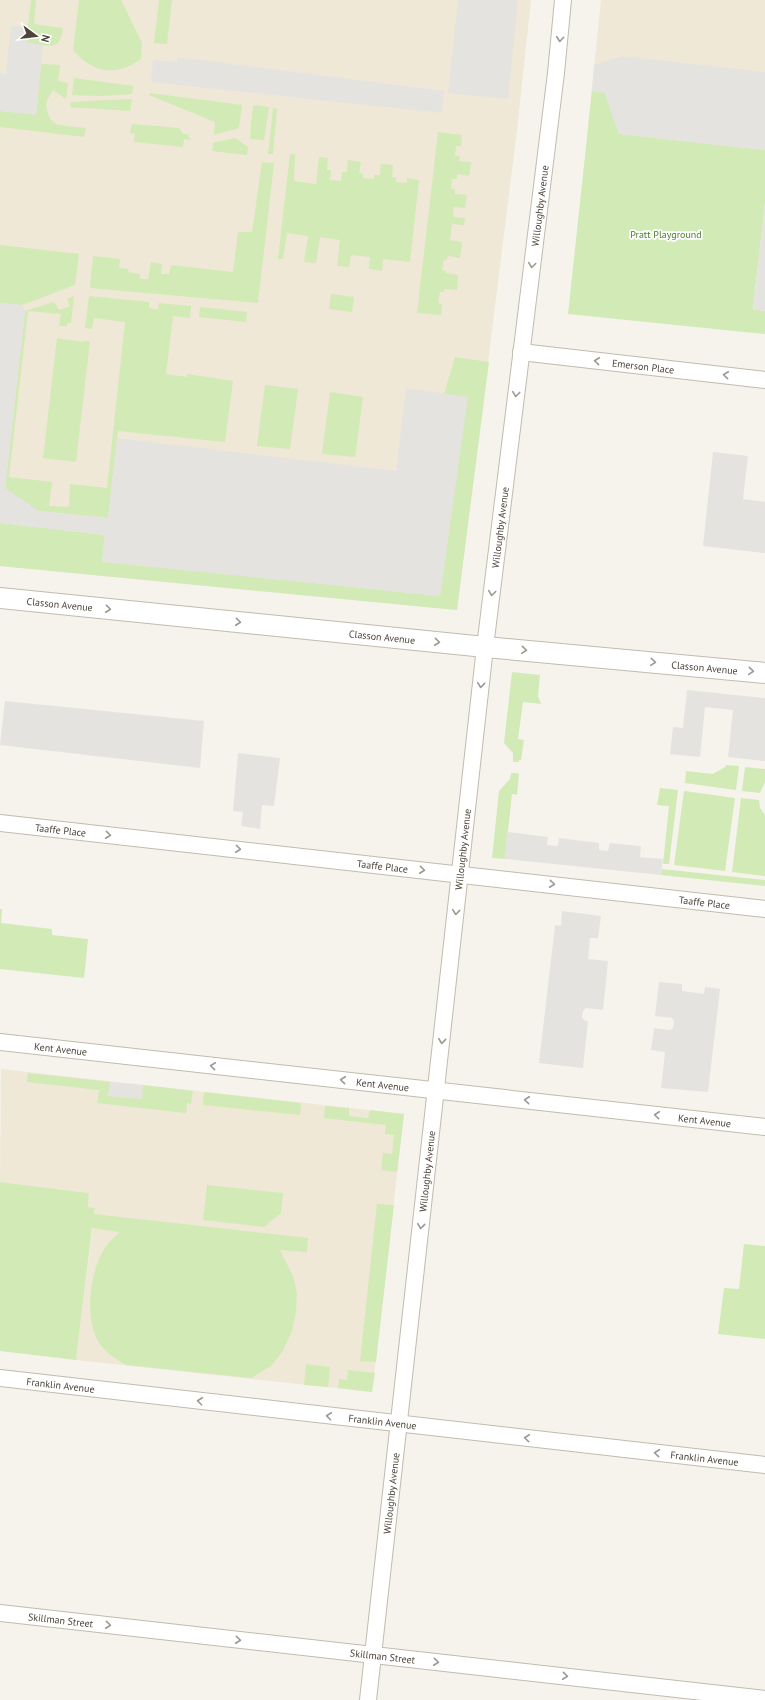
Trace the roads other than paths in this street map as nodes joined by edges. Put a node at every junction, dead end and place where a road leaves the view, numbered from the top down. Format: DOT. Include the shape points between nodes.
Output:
graph roads {
  1 [pos="563,0"];
  2 [pos="521,352"];
  3 [pos="765,380"];
  4 [pos="0,598"];
  5 [pos="485,647"];
  6 [pos="765,673"];
  7 [pos="0,823"];
  8 [pos="461,874"];
  9 [pos="765,908"];
  10 [pos="0,1042"];
  11 [pos="436,1090"];
  12 [pos="765,1127"];
  13 [pos="0,1378"];
  14 [pos="399,1424"];
  15 [pos="765,1465"];
  16 [pos="0,1613"];
  17 [pos="373,1654"];
  18 [pos="765,1699"];
  19 [pos="368,1700"];
  1 -- 2 [label="street, Willoughby Avenue, one-way"];
  3 -- 2 [label="street, Emerson Place, one-way"];
  2 -- 5 [label="street, Willoughby Avenue, one-way"];
  4 -- 5 [label="street, Classon Avenue, one-way"];
  5 -- 6 [label="street, Classon Avenue, one-way"];
  5 -- 8 [label="street, Willoughby Avenue, one-way"];
  7 -- 8 [label="street, Taaffe Place, one-way"];
  8 -- 9 [label="street, Taaffe Place, one-way"];
  8 -- 11 [label="street, Willoughby Avenue, one-way"];
  11 -- 10 [label="street, Kent Avenue, one-way"];
  12 -- 11 [label="street, Kent Avenue, one-way"];
  11 -- 14 [label="street, Willoughby Avenue, one-way"];
  14 -- 13 [label="street, Franklin Avenue, one-way"];
  15 -- 14 [label="street, Franklin Avenue, one-way"];
  14 -- 17 [label="street, Willoughby Avenue"];
  16 -- 17 [label="street, Skillman Street, one-way"];
  17 -- 18 [label="street, Skillman Street, one-way"];
  17 -- 19 [label="street, Willoughby Avenue"];
}
